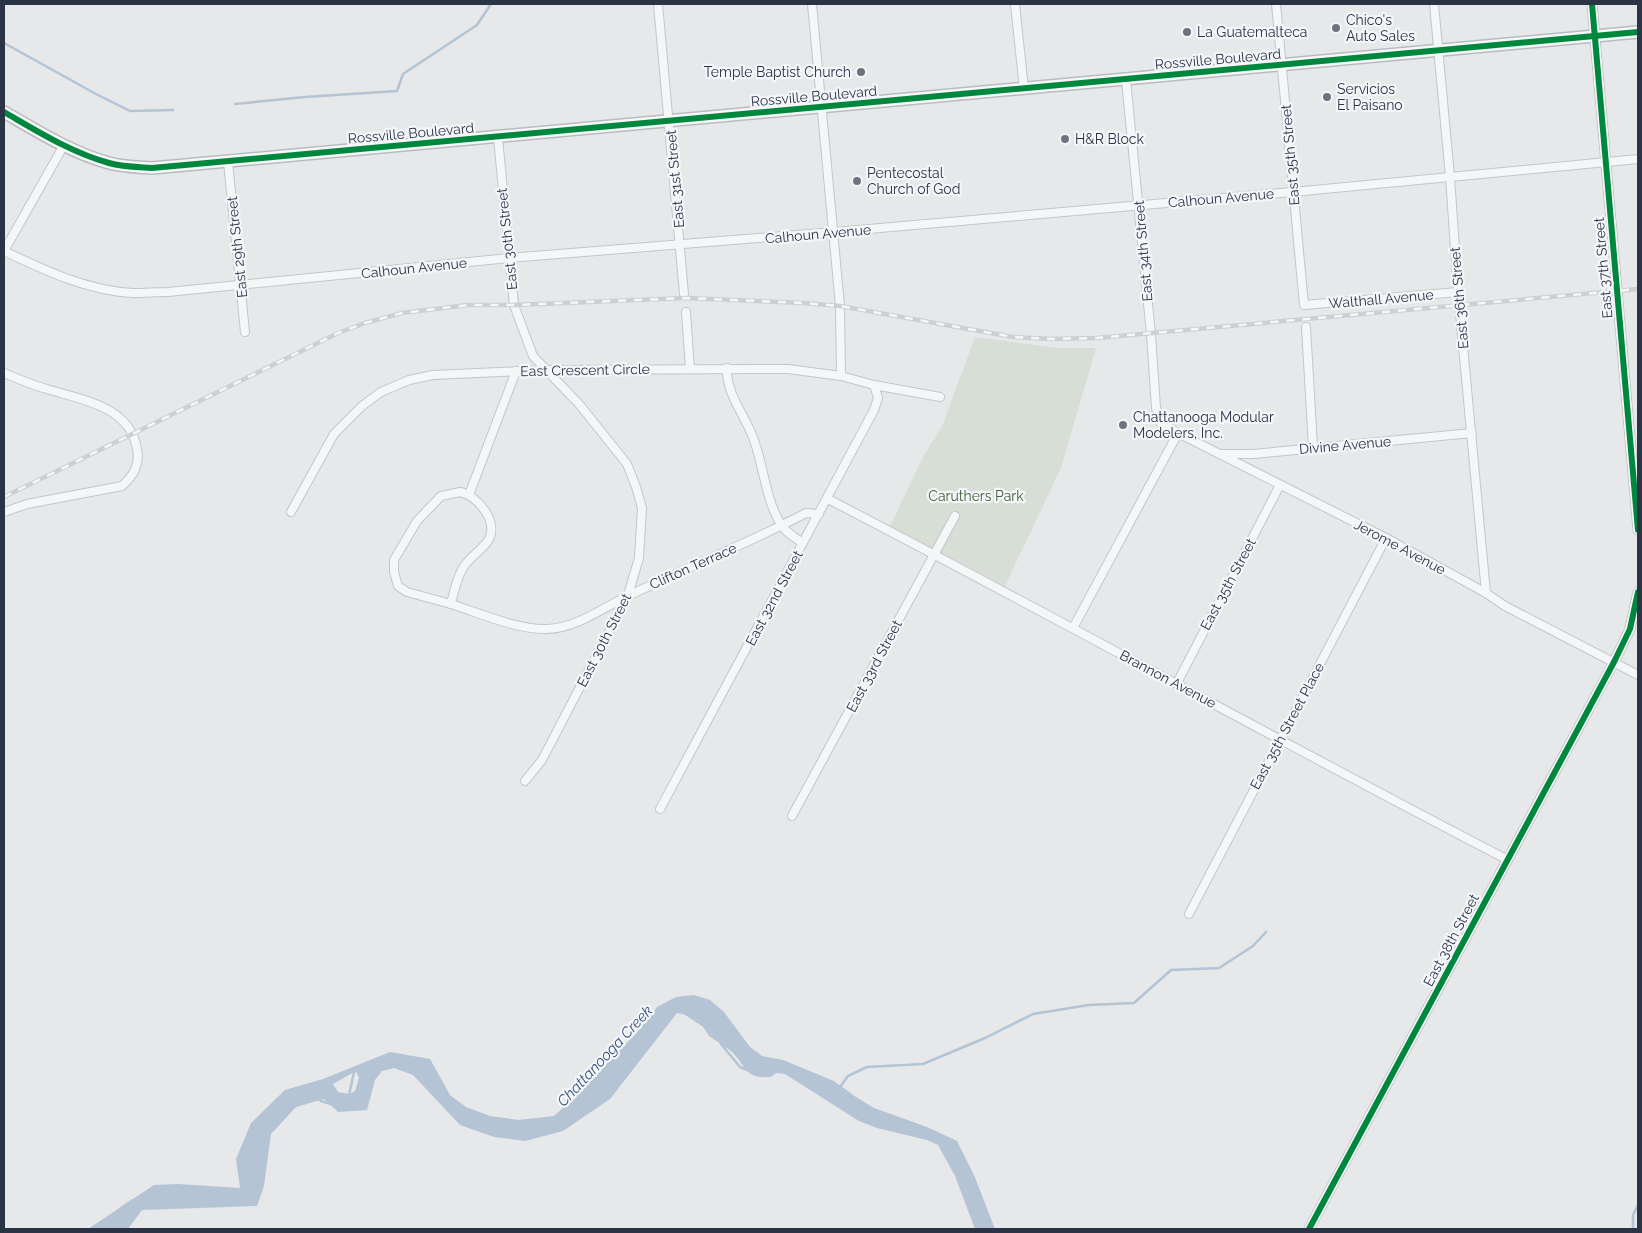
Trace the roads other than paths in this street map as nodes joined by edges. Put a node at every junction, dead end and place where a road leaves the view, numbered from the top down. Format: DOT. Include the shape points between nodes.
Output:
graph roads {
  1 [pos="658,4"];
  2 [pos="812,4"];
  3 [pos="1015,4"];
  4 [pos="1276,4"];
  5 [pos="1434,4"];
  6 [pos="1592,4"];
  7 [pos="1638,32"];
  8 [pos="1595,36"];
  9 [pos="1439,51"];
  10 [pos="1282,66"];
  11 [pos="1126,80"];
  12 [pos="1024,89"];
  13 [pos="821,107"];
  14 [pos="4,112"];
  15 [pos="669,122"];
  16 [pos="498,138"];
  17 [pos="64,145"];
  18 [pos="1638,159"];
  19 [pos="228,162"];
  20 [pos="1606,162"];
  21 [pos="1450,177"];
  22 [pos="1293,192"];
  23 [pos="1139,205"];
  24 [pos="834,232"];
  25 [pos="681,245"];
  26 [pos="4,251"];
  27 [pos="509,258"];
  28 [pos="241,285"];
  29 [pos="1458,292"];
  30 [pos="684,294"];
  31 [pos="1304,305"];
  32 [pos="686,312"];
  33 [pos="1306,327"];
  34 [pos="245,332"];
  35 [pos="727,368"];
  36 [pos="690,369"];
  37 [pos="546,370"];
  38 [pos="516,371"];
  39 [pos="4,373"];
  40 [pos="841,376"];
  41 [pos="874,385"];
  42 [pos="940,398"];
  43 [pos="1160,422"];
  44 [pos="1178,433"];
  45 [pos="1472,433"];
  46 [pos="1313,447"];
  47 [pos="1218,454"];
  48 [pos="1280,485"];
  49 [pos="469,495"];
  50 [pos="828,499"];
  51 [pos="4,512"];
  52 [pos="292,512"];
  53 [pos="819,514"];
  54 [pos="955,516"];
  55 [pos="781,526"];
  56 [pos="1638,530"];
  57 [pos="1386,538"];
  58 [pos="803,543"];
  59 [pos="934,554"];
  60 [pos="1638,592"];
  61 [pos="1486,593"];
  62 [pos="628,596"];
  63 [pos="451,604"];
  64 [pos="1073,628"];
  65 [pos="1614,662"];
  66 [pos="1638,675"];
  67 [pos="1176,683"];
  68 [pos="1280,739"];
  69 [pos="525,781"];
  70 [pos="660,809"];
  71 [pos="792,816"];
  72 [pos="1508,860"];
  73 [pos="1189,914"];
  74 [pos="1309,1229"];
  1 -- 15 [label="street, East 31st Street"];
  2 -- 13 [label="street"];
  3 -- 12 [label="street"];
  4 -- 10 [label="street, East 35th Street"];
  5 -- 9 [label="street, East 36th Street"];
  6 -- 8 [label="main road, East 37th Street"];
  7 -- 8 [label="highway, Rossville Boulevard"];
  8 -- 9 [label="highway, Rossville Boulevard"];
  8 -- 20 [label="main road, East 37th Street"];
  9 -- 10 [label="highway, Rossville Boulevard"];
  9 -- 21 [label="street, East 36th Street"];
  10 -- 11 [label="highway, Rossville Boulevard"];
  10 -- 22 [label="street, East 35th Street"];
  11 -- 12 [label="highway, Rossville Boulevard"];
  11 -- 23 [label="street, East 34th Street"];
  12 -- 13 [label="highway, Rossville Boulevard"];
  13 -- 15 [label="highway, Rossville Boulevard"];
  13 -- 24 [label="street"];
  14 -- 17 [label="highway, Rossville Boulevard"];
  15 -- 16 [label="highway, Rossville Boulevard"];
  15 -- 25 [label="street, East 31st Street"];
  16 -- 19 [label="highway, Rossville Boulevard"];
  16 -- 27 [label="street, East 30th Street"];
  17 -- 19 [label="highway, Rossville Boulevard" via="110,164 152,168"];
  17 -- 26 [label="street"];
  18 -- 20 [label="street, Calhoun Avenue"];
  19 -- 28 [label="street, East 29th Street"];
  20 -- 21 [label="street, Calhoun Avenue"];
  20 -- 56 [label="main road, East 37th Street"];
  21 -- 22 [label="street, Calhoun Avenue"];
  21 -- 29 [label="street, East 36th Street"];
  22 -- 23 [label="street, Calhoun Avenue"];
  22 -- 31 [label="street, East 35th Street"];
  23 -- 24 [label="street, Calhoun Avenue"];
  23 -- 43 [label="street, East 34th Street" via="1156,408"];
  24 -- 25 [label="street, Calhoun Avenue"];
  24 -- 40 [label="street"];
  25 -- 27 [label="street, Calhoun Avenue"];
  25 -- 30 [label="street, East 31st Street"];
  26 -- 28 [label="street, Calhoun Avenue" via="67,278 99,288 132,293"];
  27 -- 28 [label="street, Calhoun Avenue"];
  27 -- 37 [label="street, East 30th Street" via="514,305 533,356"];
  28 -- 34 [label="street, East 29th Street"];
  29 -- 31 [label="street, Walthall Avenue"];
  29 -- 45 [label="street, East 36th Street"];
  32 -- 36 [label="street"];
  33 -- 46 [label="street"];
  35 -- 36 [label="street, East Crescent Circle"];
  35 -- 40 [label="street, East Crescent Circle" via="788,369"];
  35 -- 55 [label="street" via="727,381 755,441 772,508"];
  36 -- 37 [label="street, East Crescent Circle"];
  37 -- 38 [label="street, East Crescent Circle"];
  37 -- 62 [label="street, East 30th Street" via="579,404 627,464 636,487 642,508 641,535 639,558"];
  38 -- 49 [label="street"];
  38 -- 52 [label="street, East Crescent Circle" via="433,375 409,380 381,392 334,434"];
  39 -- 51 [label="street" via="103,407 128,427 139,457 137,468 122,486 27,504"];
  40 -- 41 [label="street, East Crescent Circle"];
  41 -- 42 [label="street, East Crescent Circle"];
  41 -- 50 [label="street, East 32nd Street" via="878,398 874,410"];
  43 -- 44 [label="street, Jerome Avenue"];
  44 -- 47 [label="street, Jerome Avenue"];
  44 -- 64 [label="street"];
  45 -- 46 [label="street, Divine Avenue"];
  45 -- 61 [label="street, East 36th Street"];
  46 -- 47 [label="street, Divine Avenue"];
  47 -- 48 [label="street, Jerome Avenue"];
  48 -- 57 [label="street, Jerome Avenue"];
  48 -- 67 [label="street, East 35th Street"];
  49 -- 63 [label="street" via="483,507 491,532 489,540 464,566"];
  49 -- 63 [label="street, Clifton Terrace" via="460,492 441,496 417,521 394,560 398,586 407,592"];
  50 -- 53 [label="street, East 32nd Street"];
  50 -- 59 [label="street, Brannon Avenue"];
  53 -- 55 [label="street, Clifton Terrace" via="806,513"];
  53 -- 58 [label="street, East 32nd Street"];
  54 -- 59 [label="street, East 33rd Street"];
  55 -- 58 [label="street"];
  55 -- 62 [label="street, Clifton Terrace"];
  57 -- 61 [label="street, Jerome Avenue"];
  57 -- 68 [label="street, East 35th Street Place"];
  58 -- 70 [label="street, East 32nd Street"];
  59 -- 64 [label="street, Brannon Avenue"];
  59 -- 71 [label="street, East 33rd Street"];
  60 -- 65 [label="main road" via="1630,629"];
  61 -- 65 [label="street, Jerome Avenue"];
  62 -- 63 [label="street, Clifton Terrace" via="585,618 548,629 528,627"];
  62 -- 69 [label="street, East 30th Street" via="542,760"];
  64 -- 67 [label="street, Brannon Avenue"];
  65 -- 66 [label="street, Jerome Avenue"];
  65 -- 72 [label="main road, East 38th Street"];
  67 -- 68 [label="street, Brannon Avenue"];
  68 -- 72 [label="street, Brannon Avenue"];
  68 -- 73 [label="street, East 35th Street Place"];
  72 -- 74 [label="main road, East 38th Street"];
}
